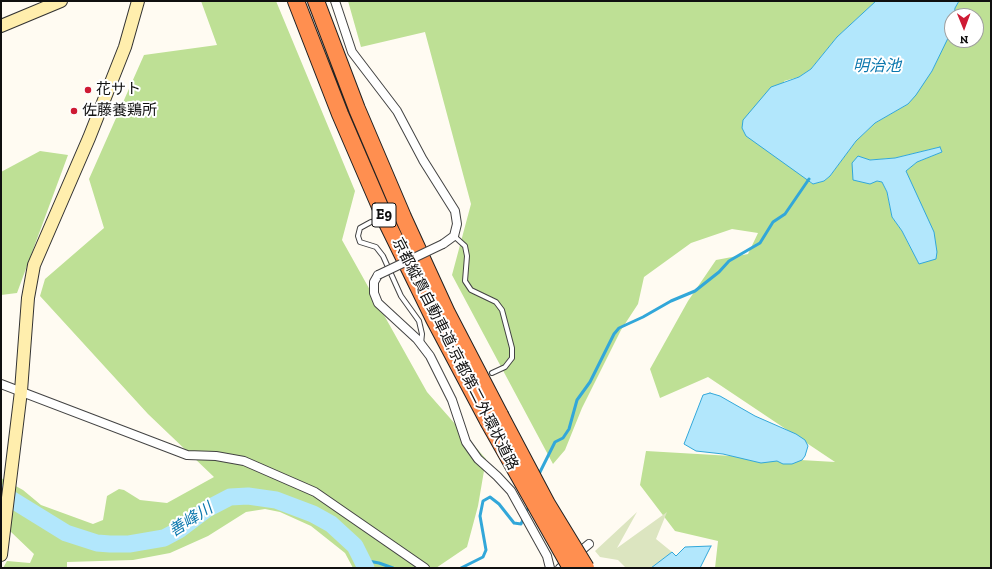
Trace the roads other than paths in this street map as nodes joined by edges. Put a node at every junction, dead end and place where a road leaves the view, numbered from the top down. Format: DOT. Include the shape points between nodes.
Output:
graph roads {
  1 [pos="62,1"];
  2 [pos="138,1"];
  3 [pos="296,1"];
  4 [pos="316,1"];
  5 [pos="335,1"];
  6 [pos="1,26"];
  7 [pos="371,222"];
  8 [pos="454,236"];
  9 [pos="421,344"];
  10 [pos="492,373"];
  11 [pos="1,384"];
  12 [pos="21,391"];
  13 [pos="494,418"];
  14 [pos="589,544"];
  15 [pos="1,555"];
  16 [pos="425,568"];
  17 [pos="551,568"];
  18 [pos="560,568"];
  19 [pos="571,568"];
  20 [pos="586,568"];
  1 -- 6 [label="street"];
  2 -- 12 [label="street" via="116,68 34,265 28,298"];
  3 -- 13 [label="highway, 京都縦貫自動車道;京都第二外環状道路 / E9" via="340,114 387,222 427,305"];
  4 -- 13 [label="highway, 京都縦貫自動車道;京都第二外環状道路 / E9" via="357,109 400,211"];
  5 -- 8 [label="street" via="352,52 393,106 455,211 457,224"];
  7 -- 9 [label="lane" via="360,228 360,242 376,247 383,256 401,296 419,321"];
  8 -- 9 [label="street, bridge" via="443,244 378,275 374,282 374,293 378,303"];
  8 -- 10 [label="lane" via="465,246 465,281 471,290 496,302 502,310 512,348 512,358 505,367"];
  9 -- 17 [label="street" via="440,374 452,400 466,442 478,460 511,491"];
  11 -- 12 [label="street"];
  12 -- 15 [label="street"];
  12 -- 16 [label="street" via="187,455 216,456 244,461 315,492"];
  13 -- 19 [label="highway, 京都縦貫自動車道;京都第二外環状道路 / E9, bridge"];
  13 -- 20 [label="highway, 京都縦貫自動車道;京都第二外環状道路 / E9, bridge"];
  14 -- 18 [label="street"];
}
